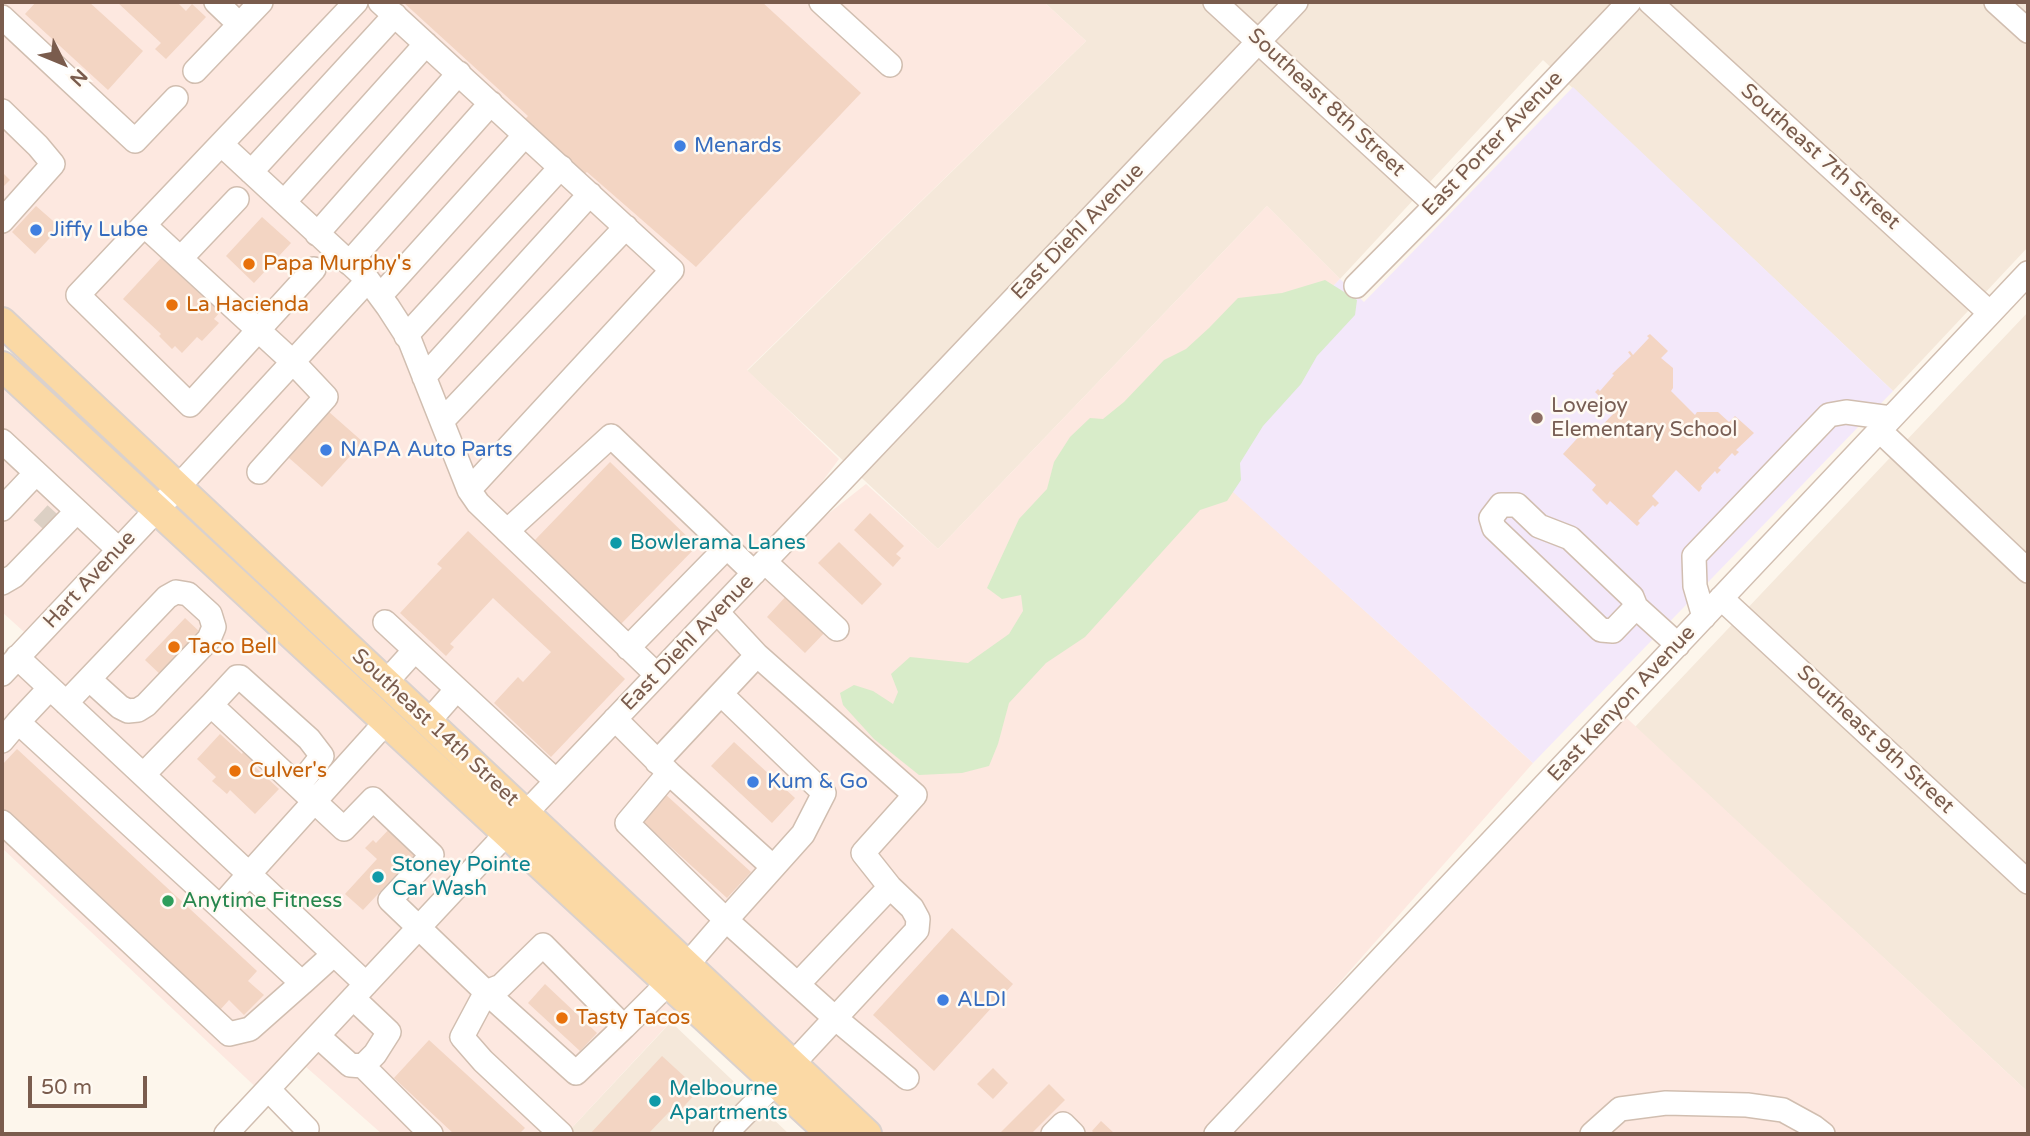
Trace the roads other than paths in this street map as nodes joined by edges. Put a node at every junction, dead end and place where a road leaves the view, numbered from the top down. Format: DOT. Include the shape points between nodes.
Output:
graph roads {
  1 [pos="216,2"];
  2 [pos="261,2"];
  3 [pos="356,2"];
  4 [pos="821,2"];
  5 [pos="1215,2"];
  6 [pos="1296,2"];
  7 [pos="1629,2"];
  8 [pos="1650,2"];
  9 [pos="1996,2"];
  10 [pos="388,8"];
  11 [pos="2,17"];
  12 [pos="239,24"];
  13 [pos="2028,32"];
  14 [pos="1259,41"];
  15 [pos="426,44"];
  16 [pos="890,65"];
  17 [pos="195,71"];
  18 [pos="459,74"];
  19 [pos="176,98"];
  20 [pos="491,103"];
  21 [pos="2,111"];
  22 [pos="525,135"];
  23 [pos="221,144"];
  24 [pos="561,167"];
  25 [pos="251,172"];
  26 [pos="590,194"];
  27 [pos="237,199"];
  28 [pos="284,202"];
  29 [pos="1436,205"];
  30 [pos="2,221"];
  31 [pos="144,225"];
  32 [pos="626,227"];
  33 [pos="317,234"];
  34 [pos="181,258"];
  35 [pos="349,263"];
  36 [pos="314,269"];
  37 [pos="2028,273"];
  38 [pos="1356,286"];
  39 [pos="374,288"];
  40 [pos="1990,313"];
  41 [pos="2,322"];
  42 [pos="259,330"];
  43 [pos="406,336"];
  44 [pos="293,362"];
  45 [pos="2,366"];
  46 [pos="424,377"];
  47 [pos="442,421"];
  48 [pos="1885,424"];
  49 [pos="4,447"];
  50 [pos="259,472"];
  51 [pos="36,473"];
  52 [pos="177,487"];
  53 [pos="469,490"];
  54 [pos="2,509"];
  55 [pos="157,509"];
  56 [pos="60,513"];
  57 [pos="508,531"];
  58 [pos="727,547"];
  59 [pos="119,550"];
  60 [pos="759,567"];
  61 [pos="2,570"];
  62 [pos="2028,571"];
  63 [pos="2,583"];
  64 [pos="1721,598"];
  65 [pos="1636,607"];
  66 [pos="717,612"];
  67 [pos="1704,617"];
  68 [pos="385,622"];
  69 [pos="836,629"];
  70 [pos="1678,645"];
  71 [pos="628,648"];
  72 [pos="415,650"];
  73 [pos="757,656"];
  74 [pos="9,666"];
  75 [pos="657,676"];
  76 [pos="89,679"];
  77 [pos="386,682"];
  78 [pos="457,689"];
  79 [pos="721,694"];
  80 [pos="58,695"];
  81 [pos="211,705"];
  82 [pos="615,719"];
  83 [pos="18,722"];
  84 [pos="386,722"];
  85 [pos="428,722"];
  86 [pos="2,741"];
  87 [pos="663,767"];
  88 [pos="143,775"];
  89 [pos="556,781"];
  90 [pos="306,794"];
  91 [pos="2,822"];
  92 [pos="516,824"];
  93 [pos="773,867"];
  94 [pos="249,874"];
  95 [pos="2028,882"];
  96 [pos="890,887"];
  97 [pos="220,907"];
  98 [pos="726,920"];
  99 [pos="419,927"];
  100 [pos="334,954"];
  101 [pos="677,974"];
  102 [pos="302,983"];
  103 [pos="798,984"];
  104 [pos="360,991"];
  105 [pos="486,992"];
  106 [pos="835,1018"];
  107 [pos="624,1027"];
  108 [pos="318,1036"];
  109 [pos="363,1066"];
  110 [pos="784,1074"];
  111 [pos="907,1078"];
  112 [pos="268,1089"];
  113 [pos="226,1134"];
  114 [pos="306,1134"];
  115 [pos="431,1134"];
  116 [pos="561,1134"];
  117 [pos="725,1134"];
  118 [pos="831,1134"];
  119 [pos="867,1134"];
  120 [pos="1053,1134"];
  121 [pos="1073,1134"];
  122 [pos="1216,1134"];
  123 [pos="1592,1134"];
  124 [pos="1823,1134"];
  1 -- 12 [label="street"];
  2 -- 12 [label="street"];
  3 -- 23 [label="street"];
  4 -- 16 [label="street"];
  5 -- 14 [label="street, Southeast 8th Street"];
  6 -- 14 [label="street, East Diehl Avenue"];
  7 -- 29 [label="street, East Porter Avenue"];
  8 -- 40 [label="street, Southeast 7th Street"];
  9 -- 13 [label="street"];
  10 -- 15 [label="street"];
  10 -- 25 [label="street"];
  11 -- 19 [label="street" via="135,141"];
  12 -- 17 [label="street"];
  14 -- 29 [label="street, Southeast 8th Street"];
  14 -- 60 [label="street, East Diehl Avenue"];
  15 -- 18 [label="street"];
  15 -- 28 [label="street"];
  18 -- 20 [label="street"];
  18 -- 33 [label="street"];
  20 -- 22 [label="street"];
  20 -- 35 [label="street"];
  21 -- 30 [label="street" via="53,164"];
  22 -- 24 [label="street"];
  22 -- 39 [label="street, Hart Avenue"];
  23 -- 25 [label="street"];
  23 -- 31 [label="street"];
  24 -- 26 [label="street"];
  24 -- 43 [label="street"];
  25 -- 28 [label="street"];
  26 -- 32 [label="street"];
  26 -- 46 [label="street"];
  27 -- 34 [label="street"];
  28 -- 33 [label="street"];
  29 -- 38 [label="street, East Porter Avenue"];
  31 -- 34 [label="street"];
  31 -- 42 [label="street" via="78,295 190,405"];
  32 -- 47 [label="street"];
  32 -- 53 [label="street" via="672,270"];
  33 -- 35 [label="street"];
  34 -- 42 [label="street"];
  35 -- 39 [label="street"];
  36 -- 42 [label="street"];
  37 -- 40 [label="street, East Kenyon Avenue"];
  39 -- 43 [label="street"];
  39 -- 44 [label="street, Hart Avenue"];
  40 -- 48 [label="street, East Kenyon Avenue"];
  41 -- 52 [label="main road, Southeast 14th Street"];
  42 -- 44 [label="street"];
  43 -- 46 [label="street"];
  44 -- 50 [label="street" via="326,397"];
  44 -- 52 [label="street, Hart Avenue"];
  45 -- 55 [label="main road, Southeast 14th Street"];
  46 -- 47 [label="street"];
  47 -- 53 [label="street"];
  48 -- 62 [label="street"];
  48 -- 64 [label="street, East Kenyon Avenue"];
  48 -- 67 [label="street" via="1846,412 1829,415 1694,556 1695,586"];
  49 -- 51 [label="street"];
  51 -- 54 [label="street"];
  51 -- 56 [label="street"];
  52 -- 55 [label="street, Hart Avenue"];
  52 -- 77 [label="main road, Southeast 14th Street"];
  53 -- 57 [label="street"];
  55 -- 59 [label="street, Hart Avenue"];
  55 -- 84 [label="main road, Southeast 14th Street"];
  56 -- 59 [label="street"];
  56 -- 61 [label="street"];
  56 -- 63 [label="street" via="14,576"];
  57 -- 58 [label="street" via="611,436"];
  57 -- 71 [label="street"];
  58 -- 60 [label="street"];
  58 -- 71 [label="street"];
  59 -- 74 [label="street, Hart Avenue"];
  60 -- 66 [label="street, East Diehl Avenue"];
  60 -- 69 [label="street"];
  64 -- 67 [label="street, East Kenyon Avenue"];
  64 -- 95 [label="street, Southeast 9th Street"];
  65 -- 65 [label="street" via="1632,597 1570,538 1539,526 1517,505 1501,505 1491,518 1494,528 1601,630 1613,631"];
  65 -- 70 [label="street"];
  66 -- 73 [label="street"];
  66 -- 75 [label="street, East Diehl Avenue"];
  67 -- 70 [label="street, East Kenyon Avenue"];
  68 -- 72 [label="street"];
  70 -- 122 [label="street, East Kenyon Avenue"];
  71 -- 75 [label="street"];
  72 -- 77 [label="street"];
  72 -- 78 [label="street"];
  73 -- 79 [label="street"];
  73 -- 96 [label="street" via="915,795 863,853"];
  74 -- 80 [label="street"];
  75 -- 82 [label="street, East Diehl Avenue"];
  76 -- 76 [label="street" via="120,707 138,710 209,639 214,627 210,614 188,594 176,592"];
  76 -- 80 [label="street"];
  77 -- 85 [label="main road, Southeast 14th Street"];
  78 -- 85 [label="street"];
  78 -- 89 [label="street"];
  79 -- 87 [label="street"];
  79 -- 93 [label="street" via="824,793 803,834"];
  80 -- 83 [label="street"];
  80 -- 88 [label="street"];
  81 -- 88 [label="street"];
  81 -- 90 [label="street"];
  81 -- 90 [label="street" via="240,677 309,740 322,755"];
  82 -- 87 [label="street"];
  82 -- 89 [label="street, East Diehl Avenue"];
  83 -- 86 [label="street"];
  83 -- 97 [label="street"];
  84 -- 90 [label="street"];
  84 -- 92 [label="main road, Southeast 14th Street"];
  85 -- 92 [label="main road, Southeast 14th Street"];
  87 -- 93 [label="street"];
  87 -- 98 [label="street" via="627,823"];
  88 -- 94 [label="street"];
  89 -- 92 [label="street, East Diehl Avenue"];
  90 -- 94 [label="street"];
  90 -- 99 [label="street" via="344,830 373,799 432,855 390,900"];
  91 -- 102 [label="street" via="229,1034 250,1029"];
  92 -- 99 [label="street, East Diehl Avenue"];
  92 -- 101 [label="main road, Southeast 14th Street"];
  93 -- 98 [label="street"];
  94 -- 97 [label="street"];
  94 -- 100 [label="street"];
  96 -- 103 [label="street"];
  96 -- 106 [label="street" via="912,908 918,919 916,930"];
  97 -- 102 [label="street"];
  98 -- 101 [label="street"];
  98 -- 103 [label="street"];
  99 -- 104 [label="street, East Diehl Avenue"];
  99 -- 105 [label="street"];
  100 -- 102 [label="street"];
  100 -- 104 [label="street"];
  101 -- 107 [label="street"];
  101 -- 110 [label="main road, Southeast 14th Street"];
  103 -- 106 [label="street"];
  104 -- 108 [label="street, East Diehl Avenue"];
  104 -- 109 [label="street" via="389,1032"];
  105 -- 107 [label="street" via="576,1073"];
  105 -- 107 [label="street" via="501,986 543,946"];
  105 -- 116 [label="street" via="462,1037"];
  106 -- 110 [label="street"];
  106 -- 111 [label="street"];
  108 -- 109 [label="street" via="351,1065"];
  108 -- 112 [label="street, East Diehl Avenue"];
  109 -- 115 [label="street"];
  110 -- 117 [label="street"];
  110 -- 118 [label="main road, Southeast 14th Street"];
  110 -- 119 [label="main road, Southeast 14th Street"];
  112 -- 113 [label="street, East Diehl Avenue"];
  112 -- 114 [label="street"];
  120 -- 121 [label="street" via="1063,1124"];
  123 -- 124 [label="street" via="1620,1109 1666,1103 1783,1110"];
}
